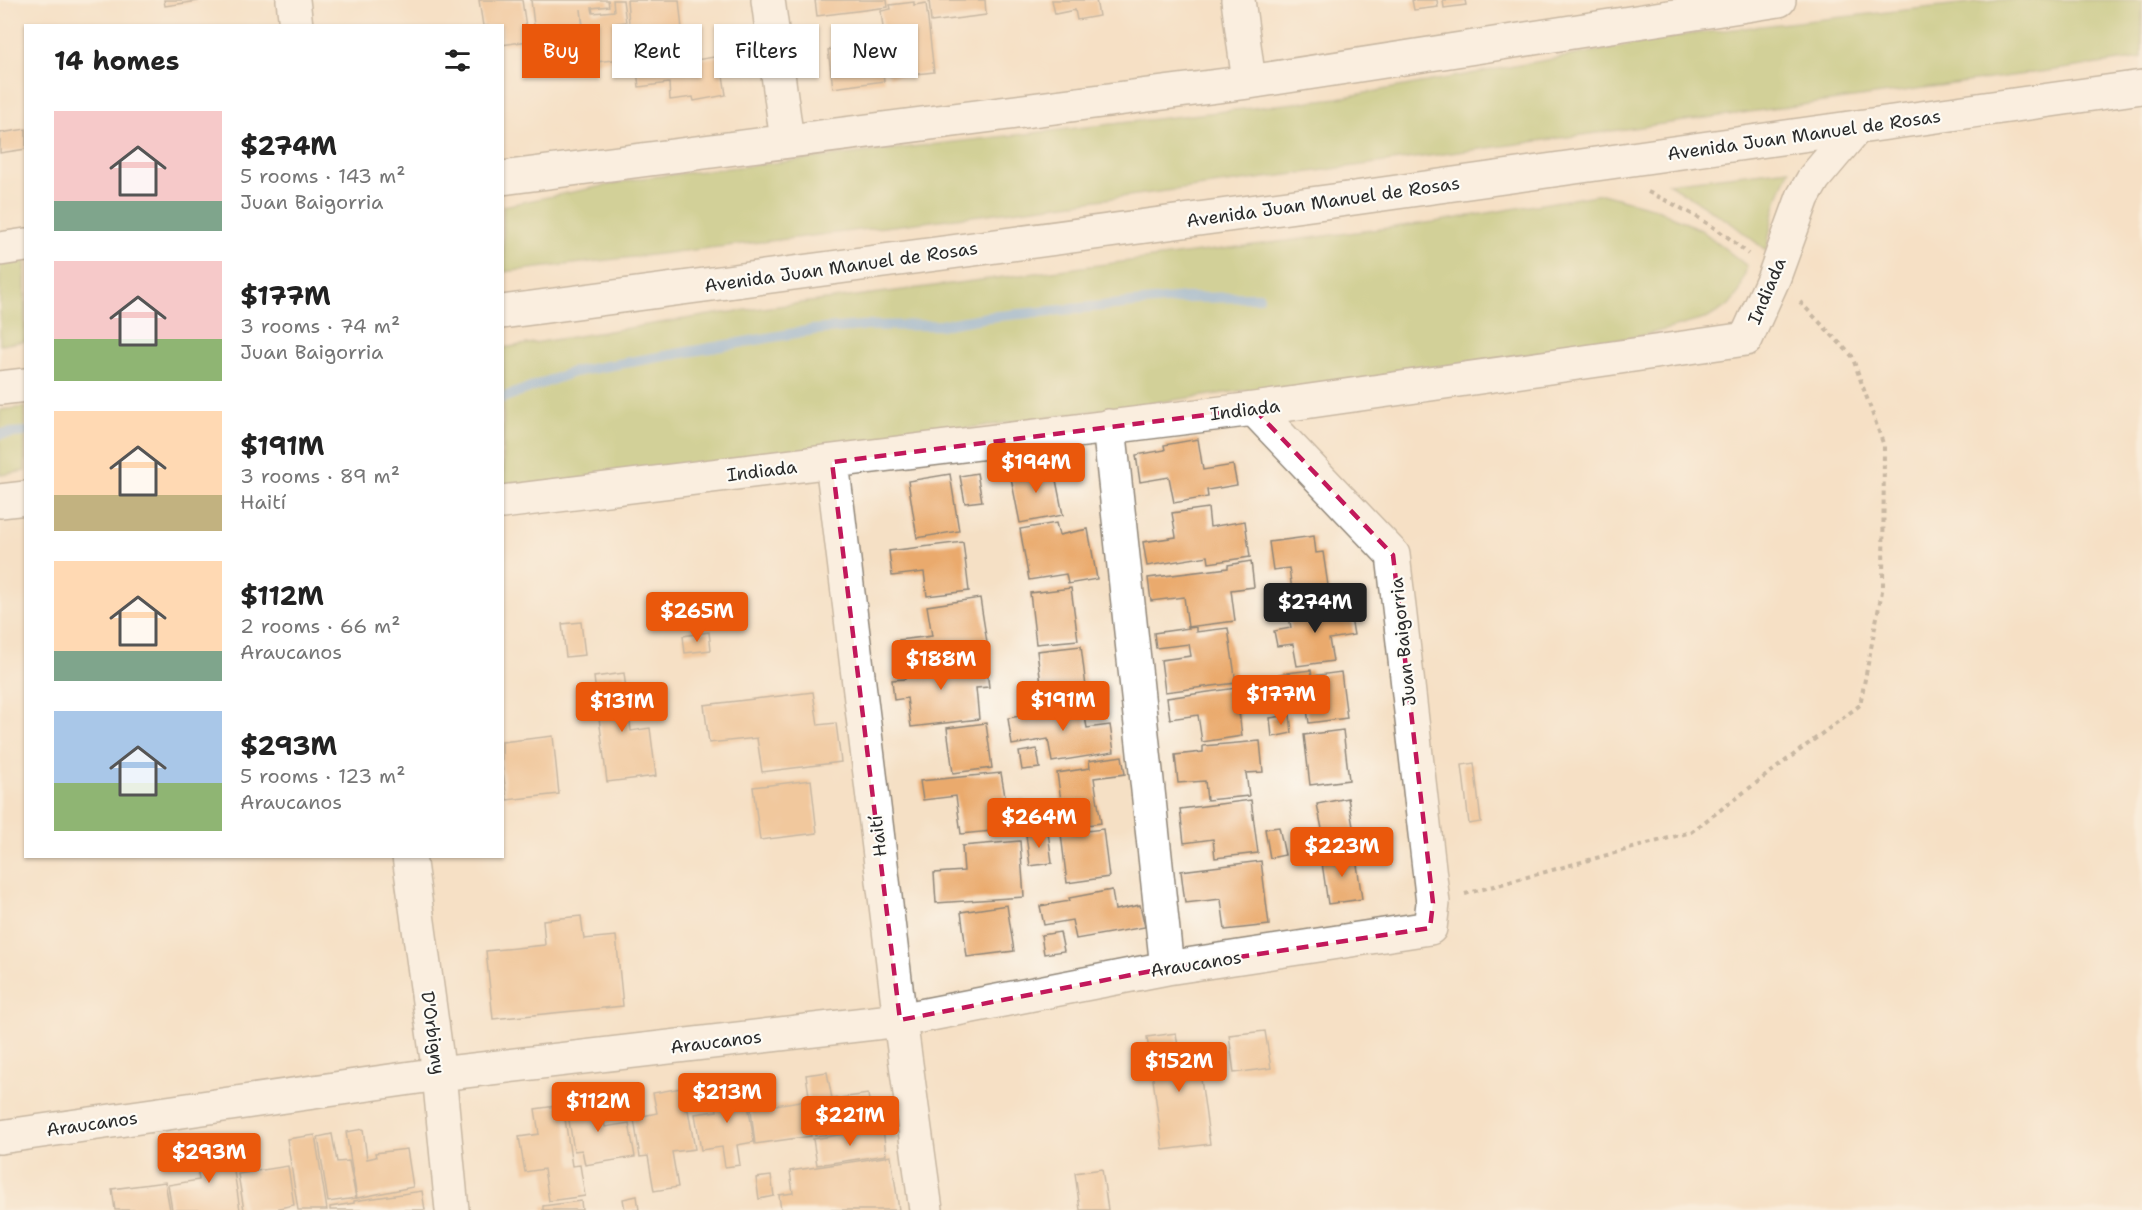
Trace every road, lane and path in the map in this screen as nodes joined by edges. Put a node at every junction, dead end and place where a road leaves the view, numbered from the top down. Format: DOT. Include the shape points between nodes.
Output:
graph roads {
  1 [pos="292,0"];
  2 [pos="768,0"];
  3 [pos="1238,0"];
  4 [pos="1779,0"];
  5 [pos="1706,5"];
  6 [pos="296,24"];
  7 [pos="1249,82"];
  8 [pos="2142,87"];
  9 [pos="1857,127"];
  10 [pos="787,141"];
  11 [pos="504,178"];
  12 [pos="1644,190"];
  13 [pos="24,245"];
  14 [pos="0,249"];
  15 [pos="1774,278"];
  16 [pos="504,312"];
  17 [pos="24,385"];
  18 [pos="0,388"];
  19 [pos="1254,409"];
  20 [pos="1109,426"];
  21 [pos="832,462"];
  22 [pos="24,498"];
  23 [pos="0,501"];
  24 [pos="504,502"];
  25 [pos="410,858"];
  26 [pos="1431,916"];
  27 [pos="1167,968"];
  28 [pos="900,1020"];
  29 [pos="439,1074"];
  30 [pos="0,1137"];
  31 [pos="452,1210"];
  32 [pos="926,1210"];
  1 -- 6 [label="street"];
  2 -- 10 [label="street"];
  3 -- 7 [label="street"];
  4 -- 5 [label="street"];
  5 -- 7 [label="street"];
  7 -- 10 [label="street"];
  8 -- 9 [label="street, Avenida Juan Manuel de Rosas"];
  9 -- 15 [label="street, Indiada" via="1803,197"];
  9 -- 16 [label="street, Avenida Juan Manuel de Rosas"];
  10 -- 11 [label="street"];
  12 -- 15 [label="path" via="1677,205 1737,243"];
  13 -- 14 [label="street"];
  15 -- 19 [label="street, Indiada" via="1746,339"];
  15 -- 26 [label="path" via="1852,356 1884,446 1883,586 1860,705 1691,832"];
  17 -- 18 [label="street"];
  19 -- 20 [label="street, Indiada"];
  19 -- 26 [label="street, Juan Baigorria" via="1393,555"];
  20 -- 21 [label="street, Indiada"];
  20 -- 27 [label="street"];
  21 -- 24 [label="street, Indiada"];
  21 -- 28 [label="street, Haití"];
  22 -- 23 [label="street"];
  25 -- 29 [label="street, D'Orbigny"];
  26 -- 27 [label="street, Araucanos"];
  27 -- 28 [label="street, Araucanos"];
  28 -- 29 [label="street, Araucanos"];
  28 -- 32 [label="street, Haití"];
  29 -- 30 [label="street, Araucanos"];
  29 -- 31 [label="street, D'Orbigny"];
}
